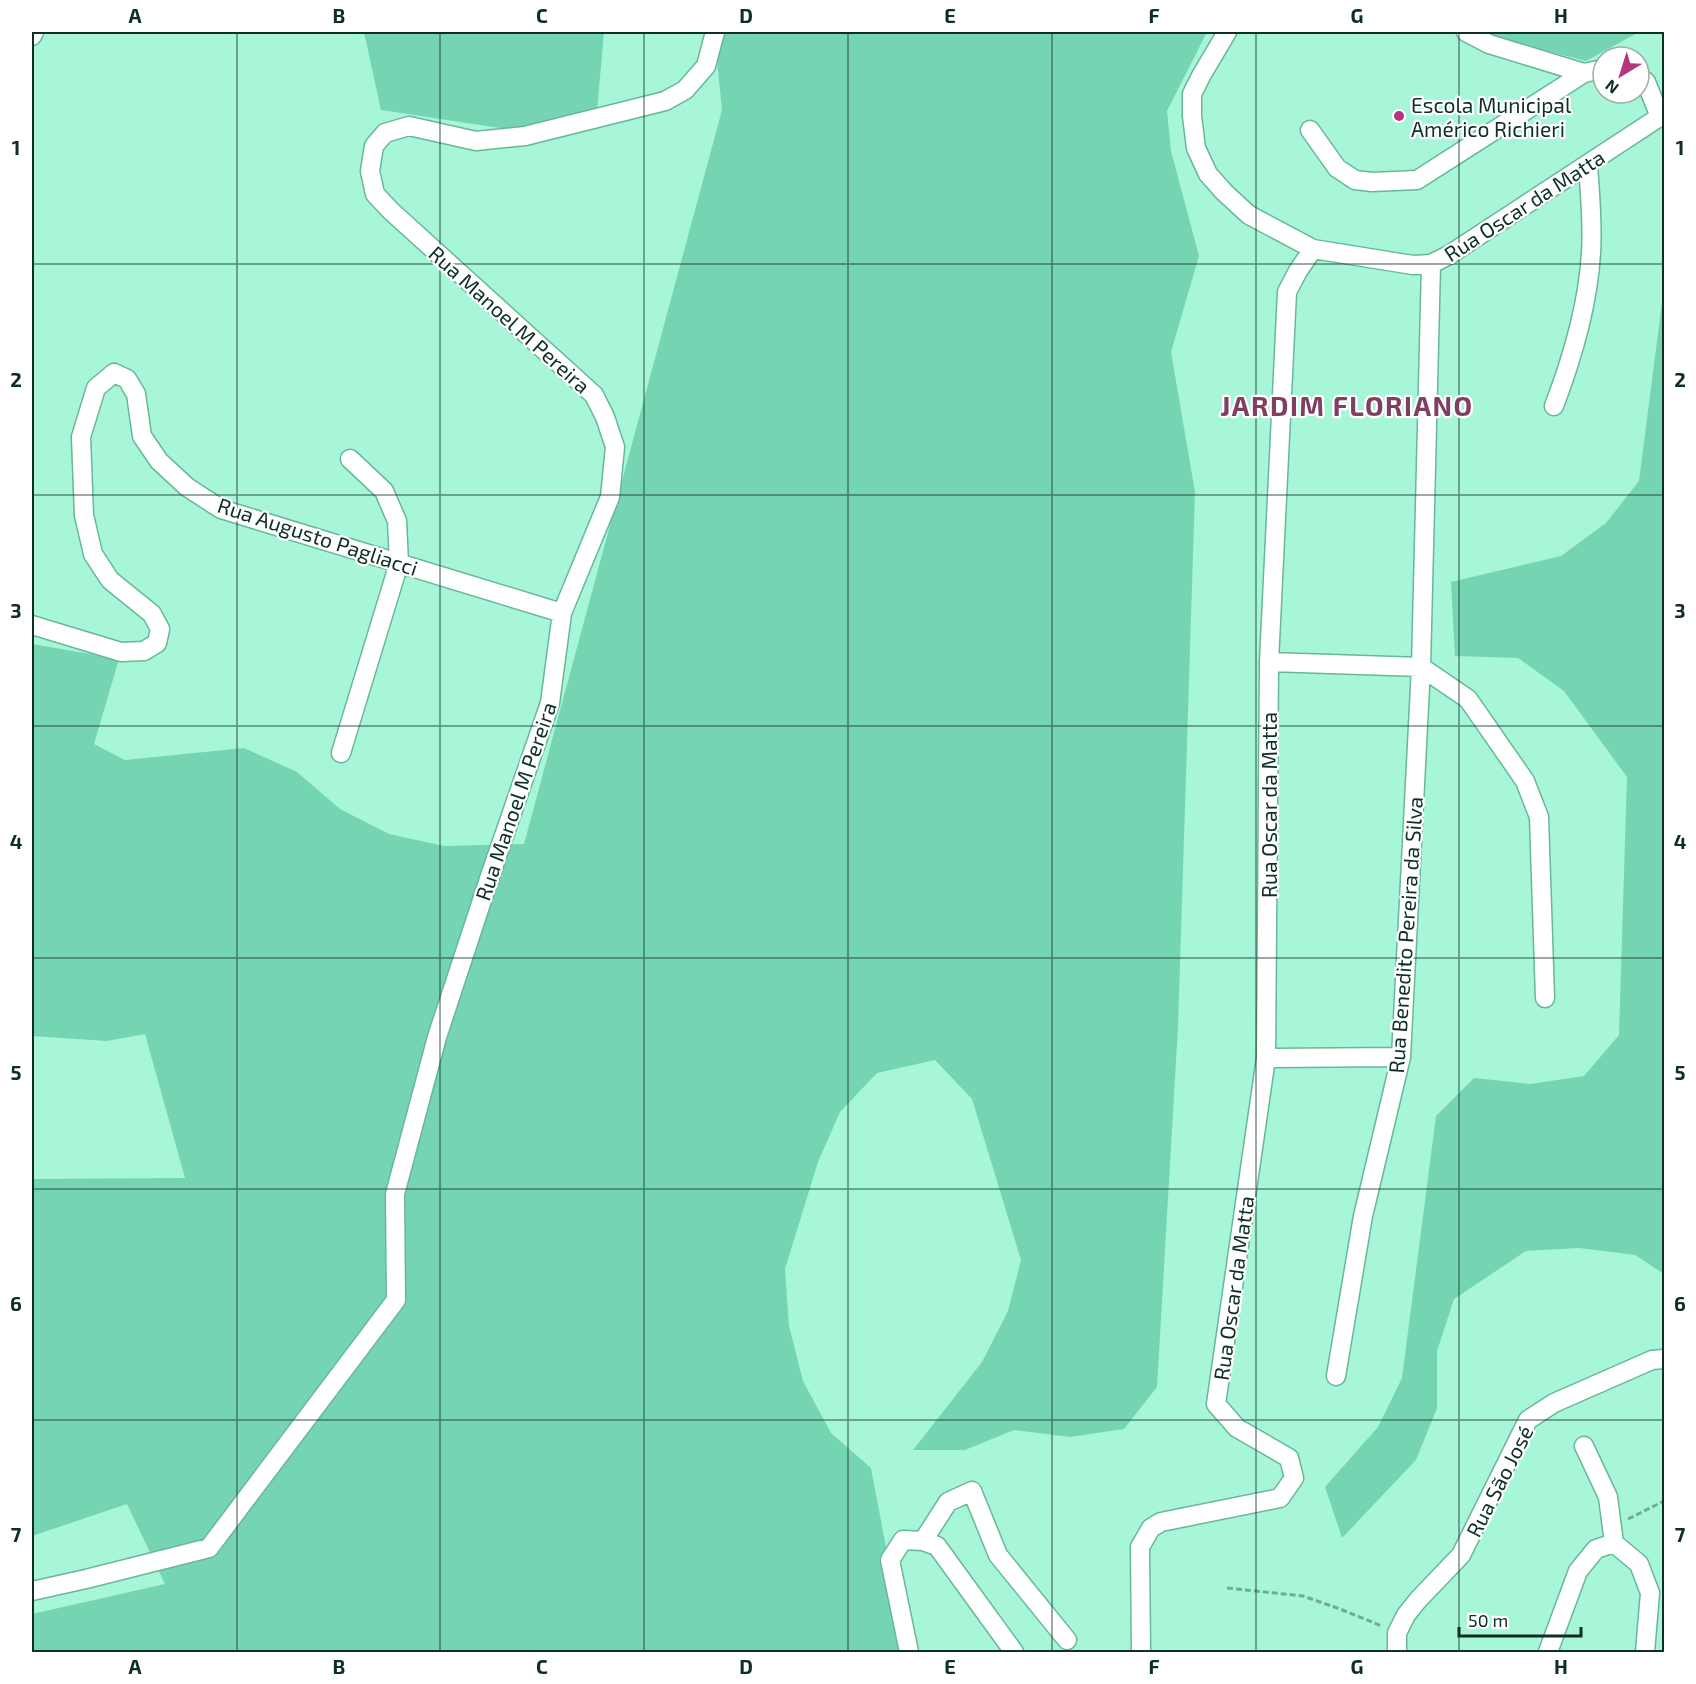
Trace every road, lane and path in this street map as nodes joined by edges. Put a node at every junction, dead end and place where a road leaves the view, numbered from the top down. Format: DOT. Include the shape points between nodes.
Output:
graph roads {
  1 [pos="34,32"];
  2 [pos="715,32"];
  3 [pos="1227,32"];
  4 [pos="1466,32"];
  5 [pos="32,36"];
  6 [pos="1591,72"];
  7 [pos="1584,73"];
  8 [pos="1651,92"];
  9 [pos="1662,115"];
  10 [pos="1310,130"];
  11 [pos="1588,165"];
  12 [pos="1313,249"];
  13 [pos="1431,264"];
  14 [pos="1554,406"];
  15 [pos="350,459"];
  16 [pos="399,563"];
  17 [pos="562,613"];
  18 [pos="32,625"];
  19 [pos="1269,662"];
  20 [pos="1421,667"];
  21 [pos="341,753"];
  22 [pos="1545,998"];
  23 [pos="1401,1057"];
  24 [pos="1266,1058"];
  25 [pos="1658,1360"];
  26 [pos="1336,1376"];
  27 [pos="1584,1446"];
  28 [pos="1665,1501"];
  29 [pos="1612,1536"];
  30 [pos="923,1541"];
  31 [pos="1227,1588"];
  32 [pos="32,1591"];
  33 [pos="1397,1633"];
  34 [pos="1066,1640"];
  35 [pos="909,1653"];
  36 [pos="1014,1653"];
  37 [pos="1141,1653"];
  38 [pos="1397,1653"];
  39 [pos="1548,1653"];
  40 [pos="1645,1653"];
  1 -- 5 [label="street"];
  2 -- 17 [label="street, Rua Manoel M Pereira" via="706,66 685,90 665,100 525,136 477,141 409,126 385,133 374,146 370,171 375,194 594,395 605,417 615,447 610,497"];
  3 -- 12 [label="street" via="1192,94 1196,148 1208,174 1249,215"];
  4 -- 7 [label="street" via="1489,44"];
  6 -- 7 [label="street"];
  7 -- 10 [label="street" via="1417,180 1355,180 1337,168"];
  8 -- 9 [label="street, Rua Oscar da Matta"];
  9 -- 11 [label="street, Rua Oscar da Matta"];
  11 -- 13 [label="street, Rua Oscar da Matta"];
  11 -- 14 [label="street" via="1591,253 1580,325"];
  12 -- 13 [label="street, Rua Oscar da Matta" via="1413,265"];
  12 -- 19 [label="street, Rua Oscar da Matta" via="1287,292"];
  13 -- 20 [label="street, Rua Benedito Pereira da Silva"];
  15 -- 16 [label="street" via="384,491 397,521"];
  16 -- 17 [label="street, Rua Augusto Pagliacci"];
  16 -- 18 [label="street, Rua Augusto Pagliacci" via="221,509 195,493 159,461 142,436 136,394 127,379 114,373 96,388 81,436 84,515 93,554 110,580 152,614 160,629 157,643 144,651 121,652"];
  16 -- 21 [label="street"];
  17 -- 32 [label="street, Rua Manoel M Pereira" via="550,703 437,1037 395,1194 396,1300 209,1548"];
  19 -- 20 [label="street"];
  19 -- 24 [label="street, Rua Oscar da Matta"];
  20 -- 22 [label="street" via="1468,699 1525,781 1539,817"];
  20 -- 23 [label="street, Rua Benedito Pereira da Silva"];
  23 -- 24 [label="street"];
  23 -- 26 [label="street, Rua Benedito Pereira da Silva" via="1363,1216"];
  24 -- 37 [label="street, Rua Oscar da Matta" via="1216,1404 1237,1428 1289,1458 1294,1478 1280,1498 1161,1522 1151,1528 1140,1547"];
  25 -- 33 [label="street, Rua São José" via="1554,1402 1528,1420 1461,1555 1418,1600"];
  27 -- 29 [label="street" via="1608,1497"];
  28 -- 29 [label="path"];
  29 -- 39 [label="street" via="1578,1571"];
  29 -- 40 [label="street" via="1639,1564 1650,1593"];
  30 -- 34 [label="street" via="948,1502 972,1491 998,1555"];
  30 -- 35 [label="street" via="903,1540 890,1560"];
  30 -- 36 [label="street" via="937,1546"];
  31 -- 33 [label="path" via="1303,1596"];
  33 -- 38 [label="street"];
}
